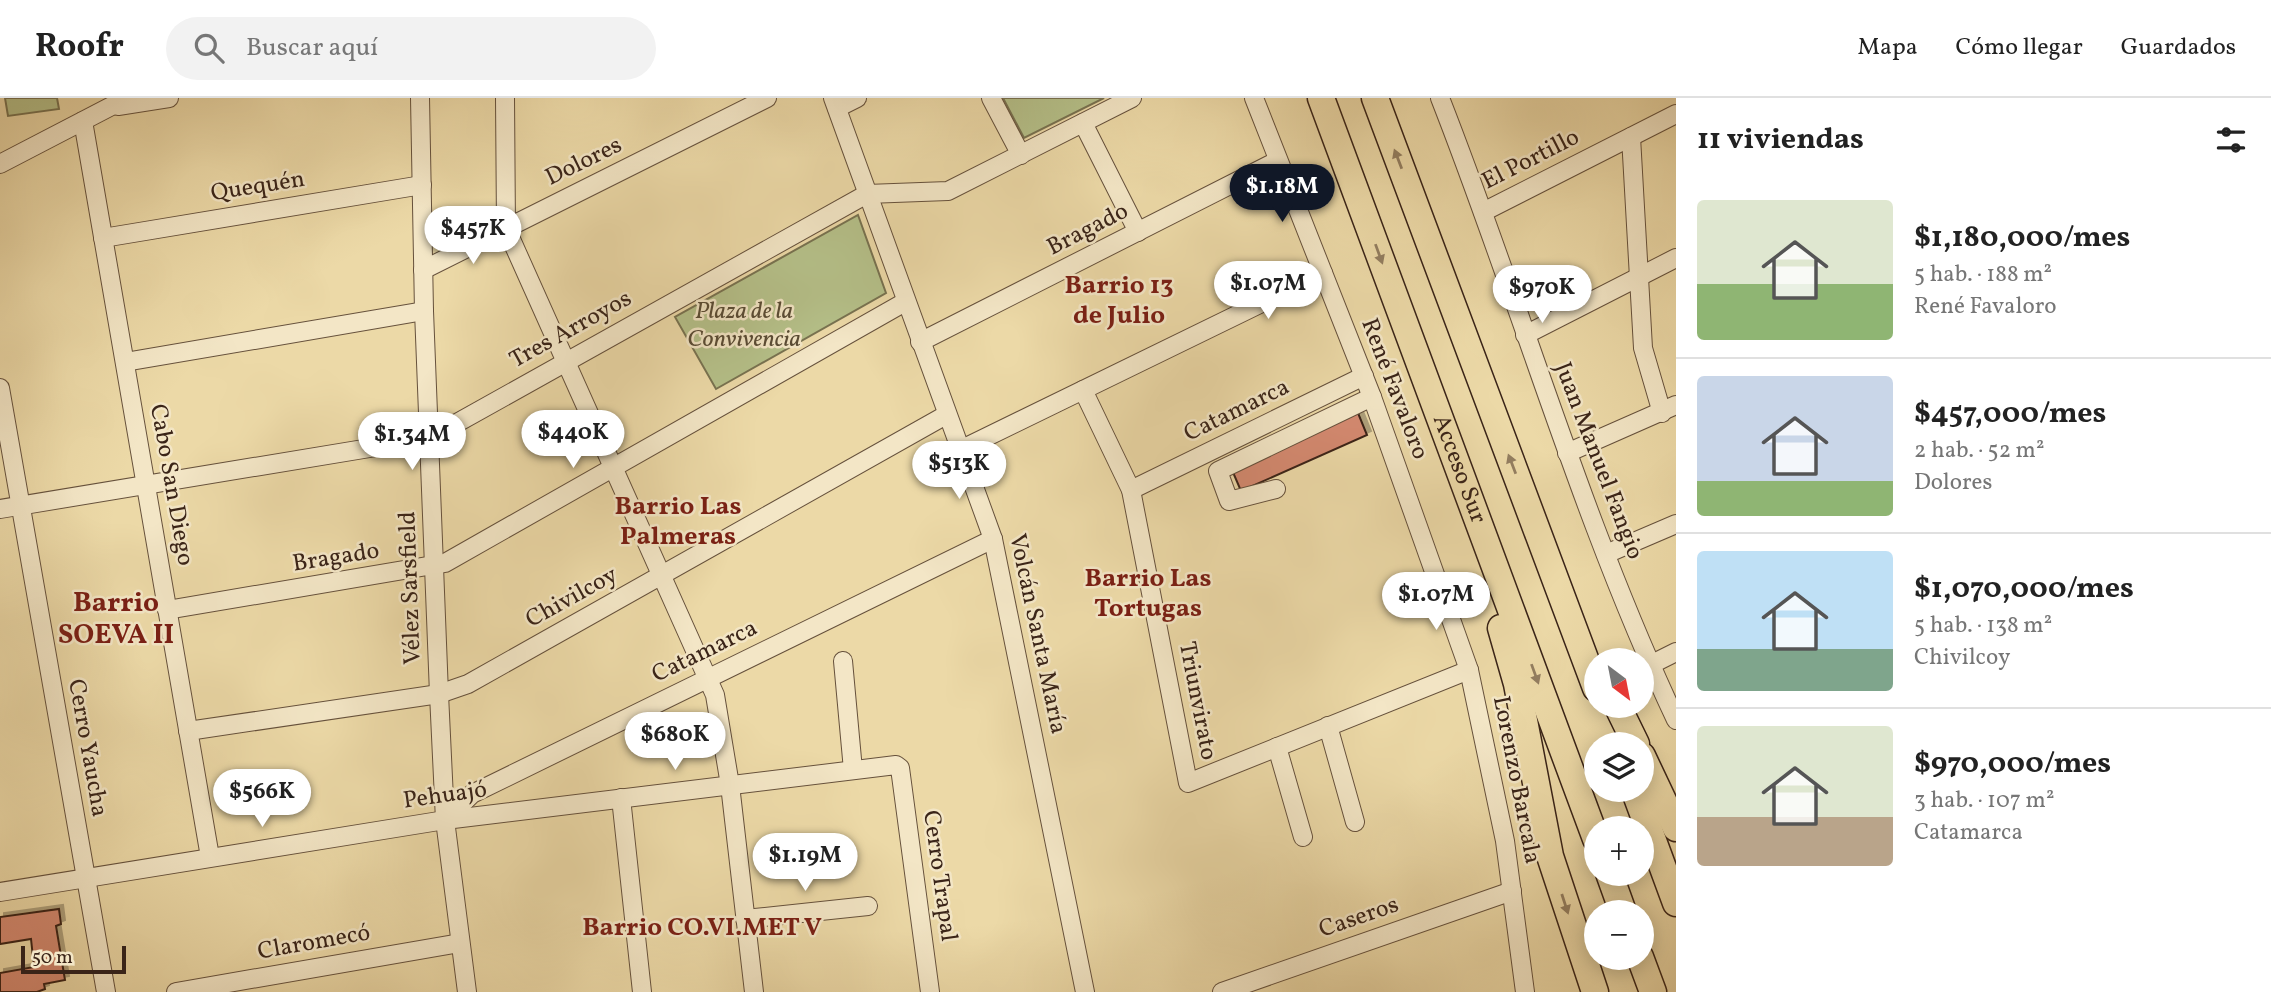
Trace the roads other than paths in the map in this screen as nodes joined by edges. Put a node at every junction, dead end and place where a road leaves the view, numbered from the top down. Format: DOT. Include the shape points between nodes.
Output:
graph roads {
  1 [pos="127,98"];
  2 [pos="169,98"];
  3 [pos="420,98"];
  4 [pos="505,98"];
  5 [pos="767,98"];
  6 [pos="857,98"];
  7 [pos="991,98"];
  8 [pos="1131,98"];
  9 [pos="1254,98"];
  10 [pos="1321,98"];
  11 [pos="1375,98"];
  12 [pos="1440,98"];
  13 [pos="1454,98"];
  14 [pos="835,103"];
  15 [pos="108,107"];
  16 [pos="1676,114"];
  17 [pos="83,121"];
  18 [pos="1083,123"];
  19 [pos="1455,137"];
  20 [pos="1631,137"];
  21 [pos="1021,155"];
  22 [pos="1278,161"];
  23 [pos="0,164"];
  24 [pos="422,185"];
  25 [pos="867,194"];
  26 [pos="1483,212"];
  27 [pos="506,228"];
  28 [pos="1138,232"];
  29 [pos="103,238"];
  30 [pos="1676,258"];
  31 [pos="423,270"];
  32 [pos="1323,274"];
  33 [pos="1638,277"];
  34 [pos="905,303"];
  35 [pos="424,312"];
  36 [pos="1525,335"];
  37 [pos="920,342"];
  38 [pos="566,361"];
  39 [pos="125,362"];
  40 [pos="1364,376"];
  41 [pos="0,388"];
  42 [pos="1083,390"];
  43 [pos="1372,397"];
  44 [pos="1669,409"];
  45 [pos="946,415"];
  46 [pos="1446,435"];
  47 [pos="430,438"];
  48 [pos="960,450"];
  49 [pos="1567,453"];
  50 [pos="615,468"];
  51 [pos="146,485"];
  52 [pos="1276,489"];
  53 [pos="1131,490"];
  54 [pos="1526,502"];
  55 [pos="20,506"];
  56 [pos="0,509"];
  57 [pos="1676,524"];
  58 [pos="993,539"];
  59 [pos="1606,554"];
  60 [pos="435,567"];
  61 [pos="663,575"];
  62 [pos="1439,582"];
  63 [pos="167,610"];
  64 [pos="1591,648"];
  65 [pos="1643,648"];
  66 [pos="1676,652"];
  67 [pos="1584,656"];
  68 [pos="843,660"];
  69 [pos="1654,663"];
  70 [pos="1469,670"];
  71 [pos="1654,673"];
  72 [pos="709,677"];
  73 [pos="439,694"];
  74 [pos="1676,720"];
  75 [pos="1328,726"];
  76 [pos="188,731"];
  77 [pos="1278,747"];
  78 [pos="899,766"];
  79 [pos="853,770"];
  80 [pos="1654,781"];
  81 [pos="730,785"];
  82 [pos="621,798"];
  83 [pos="1639,802"];
  84 [pos="1587,816"];
  85 [pos="445,820"];
  86 [pos="1355,822"];
  87 [pos="1676,828"];
  88 [pos="1303,837"];
  89 [pos="210,857"];
  90 [pos="85,877"];
  91 [pos="1512,891"];
  92 [pos="0,892"];
  93 [pos="1676,902"];
  94 [pos="868,906"];
  95 [pos="745,919"];
  96 [pos="460,943"];
  97 [pos="1645,970"];
  98 [pos="106,992"];
  99 [pos="176,992"];
  100 [pos="467,992"];
  101 [pos="642,992"];
  102 [pos="754,992"];
  103 [pos="930,992"];
  104 [pos="1085,992"];
  105 [pos="1222,992"];
  106 [pos="1525,992"];
  107 [pos="1595,992"];
  108 [pos="1653,992"];
  1 -- 15 [label="street"];
  2 -- 15 [label="street"];
  3 -- 24 [label="street, Vélez Sarsfield"];
  4 -- 27 [label="street"];
  5 -- 27 [label="street, Dolores"];
  6 -- 14 [label="street"];
  7 -- 21 [label="street"];
  8 -- 18 [label="street, Tres Arroyos"];
  9 -- 22 [label="street, René Favaloro"];
  10 -- 46 [label="highway, Acceso Sur, one-way"];
  54 -- 11 [label="highway, one-way"];
  12 -- 19 [label="street, Juan Manuel Fangio"];
  13 -- 19 [label="street, Juan Manuel Fangio"];
  14 -- 25 [label="street, Volcán Santa María"];
  15 -- 17 [label="street"];
  16 -- 20 [label="street, El Portillo"];
  17 -- 23 [label="street"];
  17 -- 29 [label="street, Cabo San Diego"];
  18 -- 21 [label="street, Tres Arroyos"];
  18 -- 28 [label="street"];
  19 -- 26 [label="street, Juan Manuel Fangio"];
  20 -- 26 [label="street, El Portillo"];
  20 -- 33 [label="street"];
  21 -- 25 [label="street, Tres Arroyos" via="947,191"];
  22 -- 28 [label="street, Bragado"];
  22 -- 32 [label="street, René Favaloro"];
  24 -- 29 [label="street, Quequén"];
  24 -- 31 [label="street, Vélez Sarsfield"];
  25 -- 34 [label="street, Volcán Santa María"];
  25 -- 38 [label="street, Tres Arroyos"];
  26 -- 36 [label="street, Juan Manuel Fangio"];
  27 -- 31 [label="street, Dolores"];
  27 -- 38 [label="street"];
  28 -- 37 [label="street, Bragado"];
  29 -- 39 [label="street, Cabo San Diego"];
  30 -- 33 [label="street"];
  31 -- 35 [label="street, Vélez Sarsfield"];
  32 -- 40 [label="street, René Favaloro"];
  32 -- 42 [label="street"];
  33 -- 36 [label="street"];
  33 -- 44 [label="street" via="1643,348"];
  34 -- 37 [label="street, Volcán Santa María"];
  34 -- 50 [label="street, Bragado"];
  35 -- 39 [label="street"];
  35 -- 47 [label="street, Vélez Sarsfield"];
  36 -- 49 [label="street, Juan Manuel Fangio"];
  37 -- 45 [label="street, Volcán Santa María"];
  38 -- 47 [label="street, Tres Arroyos"];
  38 -- 50 [label="street"];
  39 -- 51 [label="street, Cabo San Diego"];
  40 -- 43 [label="street, René Favaloro"];
  40 -- 53 [label="street, Catamarca"];
  41 -- 55 [label="street, Cerro Yaucha"];
  42 -- 48 [label="street"];
  42 -- 53 [label="street, Triunvirato"];
  43 -- 52 [label="street" via="1218,471 1229,501"];
  43 -- 62 [label="street, René Favaloro"];
  44 -- 49 [label="street"];
  45 -- 48 [label="street, Volcán Santa María"];
  45 -- 61 [label="street, Chivilcoy"];
  46 -- 84 [label="highway, Acceso Sur, one-way"];
  46 -- 107 [label="highway, one-way" via="1517,684 1550,856"];
  47 -- 51 [label="street, Tres Arroyos"];
  47 -- 60 [label="street, Vélez Sarsfield"];
  48 -- 58 [label="street, Volcán Santa María"];
  49 -- 59 [label="street, Juan Manuel Fangio"];
  50 -- 60 [label="street, Bragado"];
  50 -- 61 [label="street"];
  51 -- 55 [label="street, Tres Arroyos"];
  51 -- 63 [label="street, Cabo San Diego"];
  53 -- 77 [label="street, Triunvirato" via="1188,783"];
  54 -- 64 [label="highway"];
  54 -- 67 [label="highway"];
  55 -- 56 [label="street, Tres Arroyos"];
  55 -- 90 [label="street, Cerro Yaucha"];
  57 -- 59 [label="street"];
  58 -- 72 [label="street, Catamarca"];
  58 -- 104 [label="street, Volcán Santa María"];
  59 -- 65 [label="street, Juan Manuel Fangio"];
  60 -- 63 [label="street, Bragado"];
  60 -- 73 [label="street, Vélez Sarsfield"];
  61 -- 72 [label="street"];
  61 -- 73 [label="street, Chivilcoy" via="468,684"];
  62 -- 70 [label="street, Lorenzo Barcala"];
  63 -- 76 [label="street, Cabo San Diego"];
  66 -- 69 [label="street"];
  68 -- 79 [label="street"];
  70 -- 75 [label="street"];
  70 -- 91 [label="street, Lorenzo Barcala"];
  71 -- 74 [label="street, Juan Manuel Fangio"];
  72 -- 81 [label="street"];
  72 -- 85 [label="street, Catamarca" via="472,794"];
  73 -- 76 [label="street, Chivilcoy"];
  73 -- 85 [label="street, Vélez Sarsfield"];
  75 -- 77 [label="street"];
  75 -- 86 [label="street"];
  76 -- 89 [label="street, Cabo San Diego"];
  77 -- 88 [label="street"];
  78 -- 79 [label="street, Pehuajó"];
  78 -- 103 [label="street, Cerro Trapal"];
  79 -- 81 [label="street, Pehuajó"];
  80 -- 87 [label="highway"];
  81 -- 82 [label="street, Pehuajó"];
  81 -- 95 [label="street"];
  82 -- 85 [label="street, Pehuajó"];
  82 -- 101 [label="street"];
  83 -- 93 [label="highway"];
  85 -- 89 [label="street, Pehuajó"];
  85 -- 96 [label="street, Vélez Sarsfield"];
  89 -- 90 [label="street, Pehuajó"];
  90 -- 92 [label="street, Pehuajó"];
  90 -- 98 [label="street, Cerro Yaucha"];
  91 -- 105 [label="street, Caseros"];
  91 -- 106 [label="street, Lorenzo Barcala"];
  94 -- 95 [label="street"];
  95 -- 102 [label="street"];
  96 -- 99 [label="street, Claromecó"];
  96 -- 100 [label="street, Vélez Sarsfield"];
  97 -- 108 [label="highway"];
}
